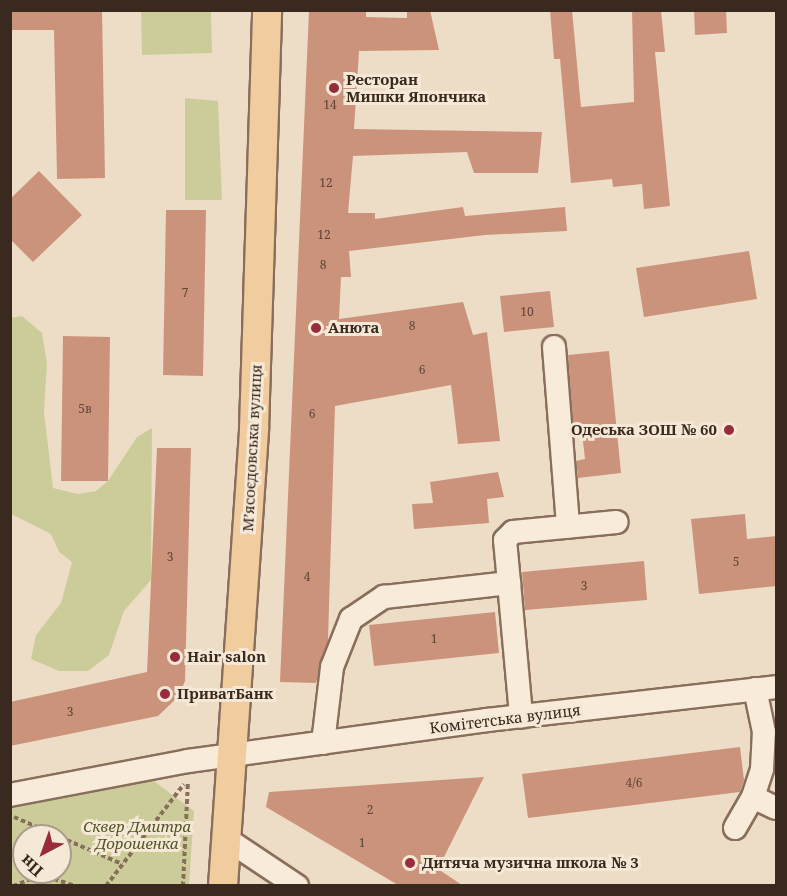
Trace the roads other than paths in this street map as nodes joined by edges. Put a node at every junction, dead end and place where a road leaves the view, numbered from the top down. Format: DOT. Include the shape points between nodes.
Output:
graph roads {
  1 [pos="267,10"];
  2 [pos="554,347"];
  3 [pos="617,522"];
  4 [pos="568,526"];
  5 [pos="508,583"];
  6 [pos="766,688"];
  7 [pos="521,717"];
  8 [pos="323,743"];
  9 [pos="235,755"];
  10 [pos="10,795"];
  11 [pos="753,796"];
  12 [pos="777,808"];
  13 [pos="735,828"];
  14 [pos="228,840"];
  15 [pos="223,885"];
  16 [pos="297,885"];
  1 -- 9 [label="main road, Мʼясоєдовська вулиця" via="254,429"];
  2 -- 4 [label="street"];
  3 -- 4 [label="street"];
  4 -- 5 [label="street" via="513,532 505,540"];
  5 -- 7 [label="street"];
  5 -- 8 [label="street" via="384,597 351,619 332,667"];
  6 -- 7 [label="street, Комітетська вулиця"];
  6 -- 11 [label="street" via="762,769"];
  7 -- 8 [label="street, Комітетська вулиця"];
  8 -- 9 [label="street, Комітетська вулиця"];
  9 -- 10 [label="street"];
  9 -- 14 [label="main road, Мʼясоєдовська вулиця"];
  11 -- 12 [label="street"];
  11 -- 13 [label="street"];
  14 -- 15 [label="main road, Мʼясоєдовська вулиця"];
  14 -- 16 [label="street"];
}
